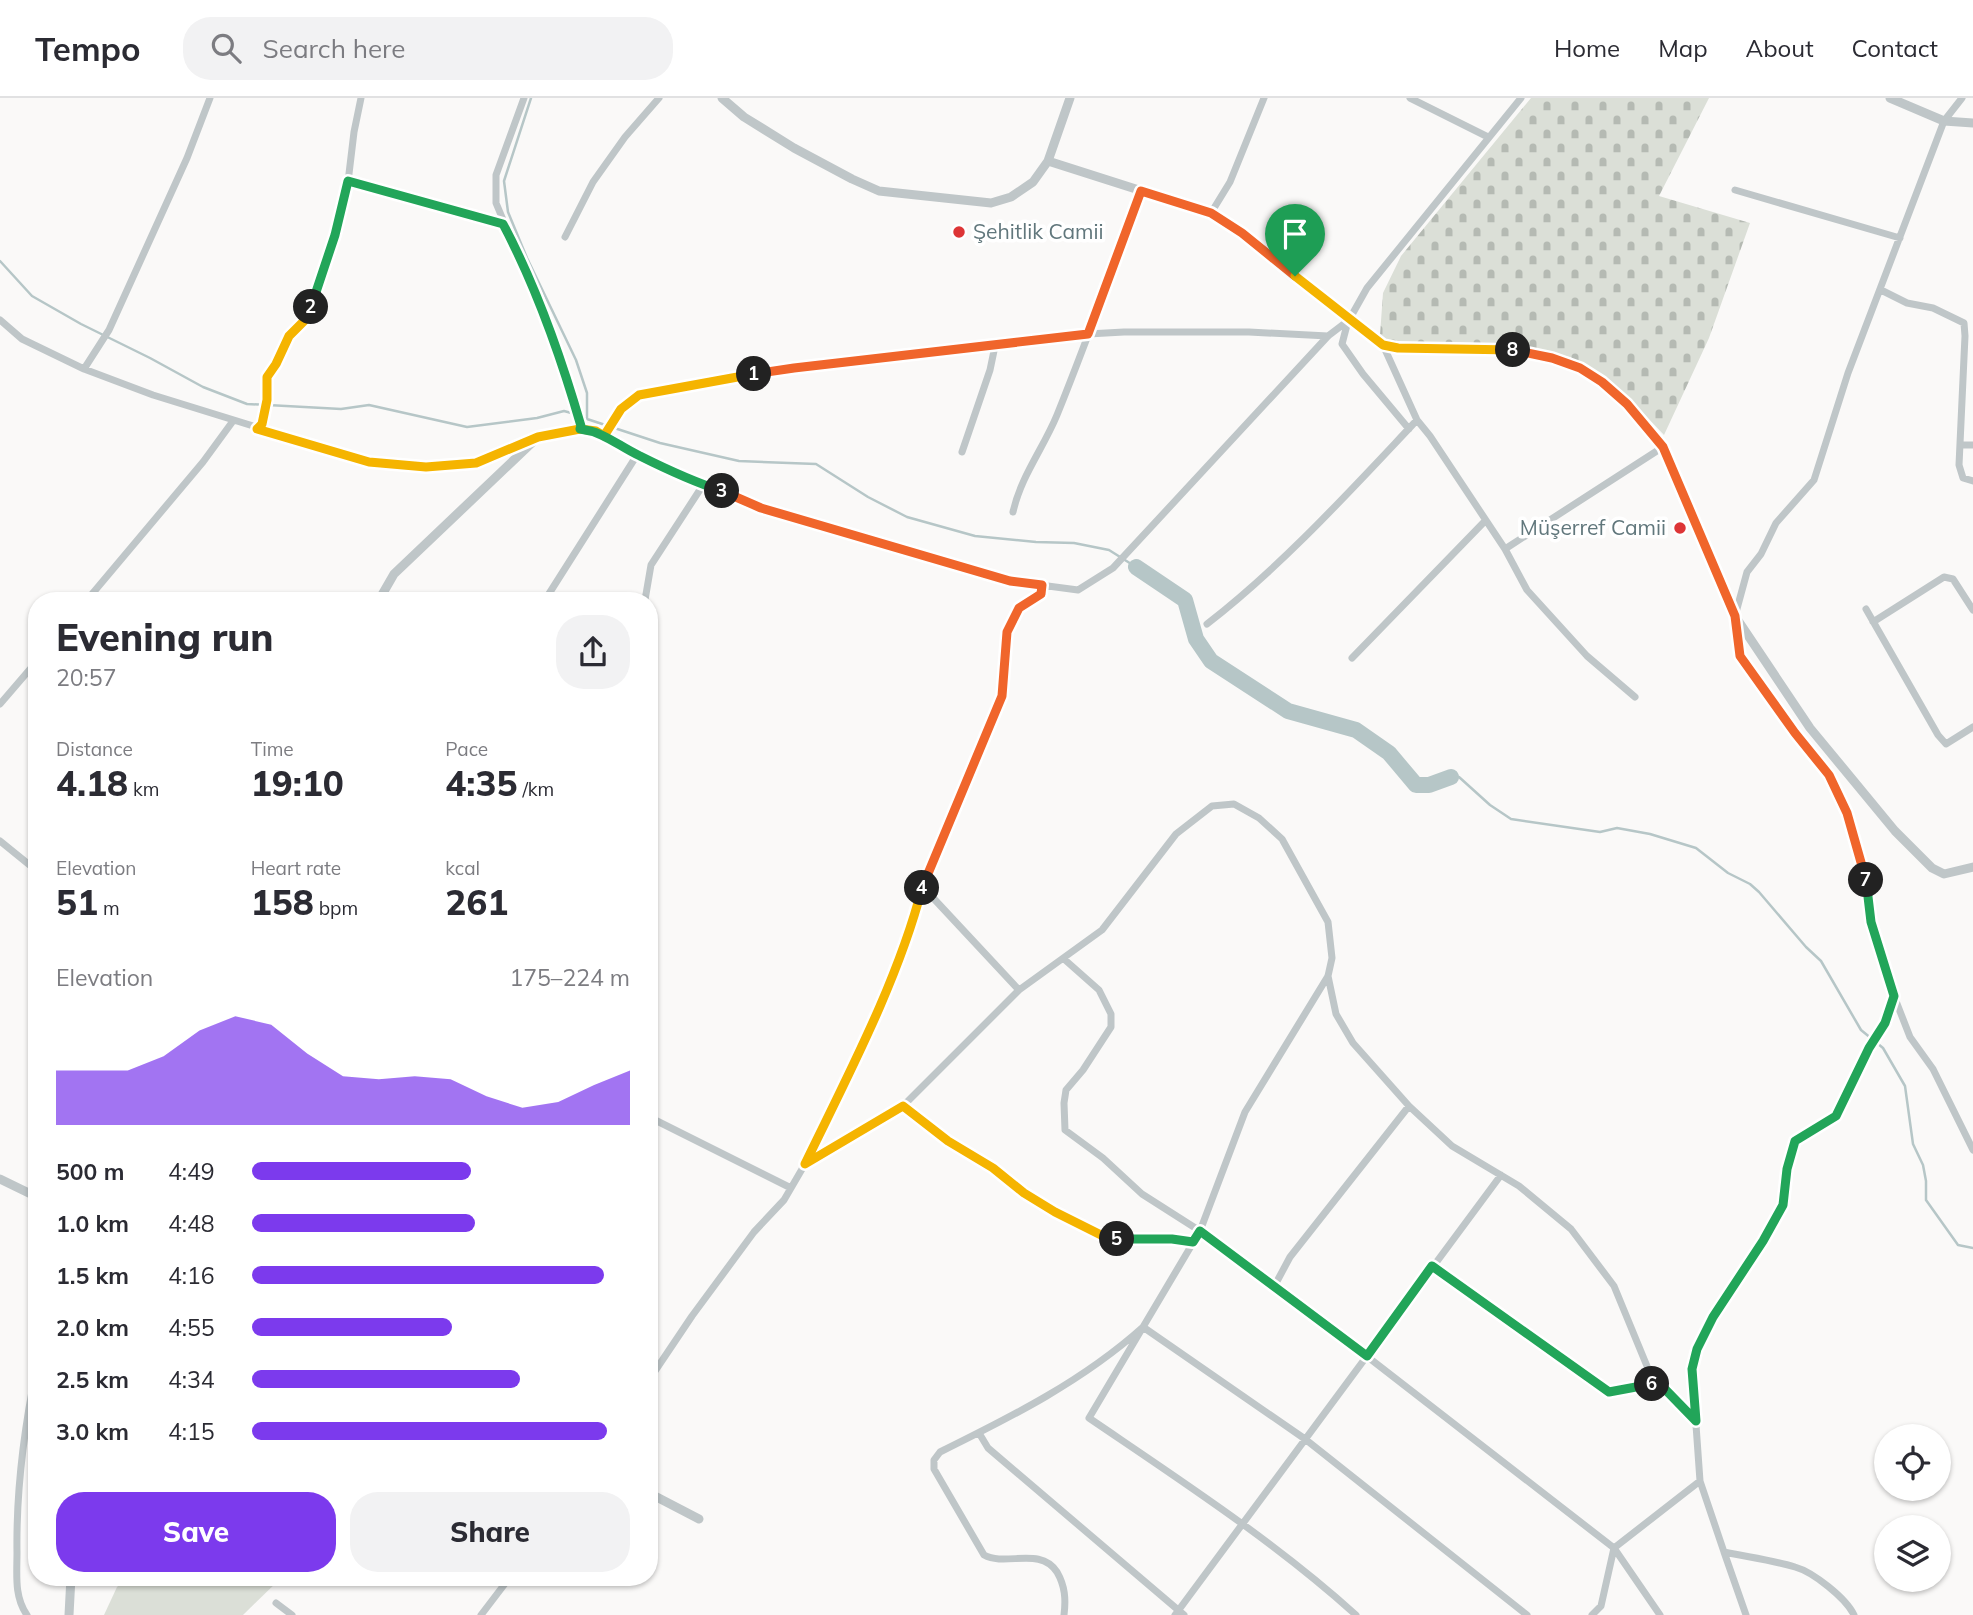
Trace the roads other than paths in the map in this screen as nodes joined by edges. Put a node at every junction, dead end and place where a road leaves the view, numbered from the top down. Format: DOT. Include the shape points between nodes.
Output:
graph roads {
  1 [pos="211,98"];
  2 [pos="362,98"];
  3 [pos="524,98"];
  4 [pos="659,98"];
  5 [pos="722,98"];
  6 [pos="1070,98"];
  7 [pos="1264,98"];
  8 [pos="1410,98"];
  9 [pos="1521,98"];
  10 [pos="1890,98"];
  11 [pos="1962,98"];
  12 [pos="1944,121"];
  13 [pos="1973,122"];
  14 [pos="1488,137"];
  15 [pos="1048,161"];
  16 [pos="348,181"];
  17 [pos="1735,190"];
  18 [pos="1141,191"];
  19 [pos="1211,213"];
  20 [pos="503,224"];
  21 [pos="565,237"];
  22 [pos="1900,238"];
  23 [pos="1881,290"];
  24 [pos="0,320"];
  25 [pos="1349,320"];
  26 [pos="1088,334"];
  27 [pos="1328,336"];
  28 [pos="1383,345"];
  29 [pos="995,346"];
  30 [pos="84,369"];
  31 [pos="1417,420"];
  32 [pos="233,421"];
  33 [pos="580,428"];
  34 [pos="257,429"];
  35 [pos="1409,429"];
  36 [pos="603,433"];
  37 [pos="538,437"];
  38 [pos="1961,445"];
  39 [pos="1973,445"];
  40 [pos="1663,447"];
  41 [pos="962,452"];
  42 [pos="637,455"];
  43 [pos="1973,481"];
  44 [pos="703,485"];
  45 [pos="1013,512"];
  46 [pos="1485,521"];
  47 [pos="1505,550"];
  48 [pos="1042,585"];
  49 [pos="94,592"];
  50 [pos="383,592"];
  51 [pos="550,592"];
  52 [pos="646,592"];
  53 [pos="1866,610"];
  54 [pos="1973,610"];
  55 [pos="1735,616"];
  56 [pos="1873,622"];
  57 [pos="1207,624"];
  58 [pos="1352,658"];
  59 [pos="28,671"];
  60 [pos="1634,697"];
  61 [pos="0,704"];
  62 [pos="1973,727"];
  63 [pos="0,841"];
  64 [pos="28,864"];
  65 [pos="1973,867"];
  66 [pos="922,886"];
  67 [pos="1064,959"];
  68 [pos="1328,976"];
  69 [pos="1019,990"];
  70 [pos="1894,996"];
  71 [pos="903,1106"];
  72 [pos="1409,1107"];
  73 [pos="658,1122"];
  74 [pos="1973,1150"];
  75 [pos="805,1164"];
  76 [pos="1502,1175"];
  77 [pos="0,1179"];
  78 [pos="791,1188"];
  79 [pos="28,1193"];
  80 [pos="1200,1231"];
  81 [pos="1193,1242"];
  82 [pos="1432,1266"];
  83 [pos="1275,1285"];
  84 [pos="1143,1327"];
  85 [pos="1367,1356"];
  86 [pos="658,1367"];
  87 [pos="1658,1382"];
  88 [pos="28,1413"];
  89 [pos="1696,1421"];
  90 [pos="979,1433"];
  91 [pos="1305,1439"];
  92 [pos="1700,1481"];
  93 [pos="658,1498"];
  94 [pos="699,1519"];
  95 [pos="1243,1523"];
  96 [pos="1614,1548"];
  97 [pos="1724,1552"];
  98 [pos="71,1586"];
  99 [pos="503,1586"];
  100 [pos="276,1603"];
  101 [pos="1179,1614"];
  102 [pos="27,1615"];
  103 [pos="69,1615"];
  104 [pos="292,1615"];
  105 [pos="481,1615"];
  106 [pos="1064,1615"];
  107 [pos="1356,1615"];
  108 [pos="1527,1615"];
  109 [pos="1592,1615"];
  110 [pos="1660,1615"];
  111 [pos="1746,1615"];
  112 [pos="1854,1615"];
  1 -- 30 [label="street" via="110,330"];
  2 -- 16 [label="street"];
  3 -- 20 [label="street" via="496,175 496,203"];
  4 -- 21 [label="street" via="593,182"];
  5 -- 15 [label="street" via="794,148 879,191 991,203 1012,197 1032,182"];
  6 -- 15 [label="street"];
  7 -- 19 [label="street" via="1230,182"];
  8 -- 14 [label="street"];
  9 -- 14 [label="street"];
  10 -- 12 [label="street"];
  11 -- 12 [label="street"];
  12 -- 13 [label="street"];
  12 -- 22 [label="street"];
  14 -- 25 [label="street" via="1367,288"];
  15 -- 18 [label="street"];
  16 -- 20 [label="street"];
  16 -- 34 [label="street" via="313,302 267,377 267,400"];
  17 -- 22 [label="street"];
  18 -- 19 [label="street"];
  18 -- 26 [label="street"];
  19 -- 25 [label="street"];
  20 -- 33 [label="street" via="563,363"];
  22 -- 23 [label="street"];
  23 -- 38 [label="street" via="1964,324"];
  23 -- 55 [label="street" via="1848,373 1814,480 1776,523 1747,572"];
  24 -- 30 [label="street" via="22,339"];
  25 -- 27 [label="street"];
  25 -- 28 [label="street"];
  25 -- 35 [label="street" via="1342,344"];
  26 -- 27 [label="street"];
  26 -- 29 [label="street"];
  26 -- 45 [label="street"];
  27 -- 48 [label="street" via="1113,568 1078,590"];
  28 -- 31 [label="street"];
  28 -- 40 [label="street" via="1505,349 1580,368 1627,404"];
  29 -- 36 [label="street" via="794,368 639,395"];
  29 -- 41 [label="street"];
  30 -- 32 [label="street"];
  31 -- 35 [label="street"];
  31 -- 46 [label="street"];
  32 -- 34 [label="street"];
  32 -- 49 [label="street"];
  33 -- 36 [label="street"];
  33 -- 37 [label="street"];
  34 -- 37 [label="street" via="369,462 426,467 476,463"];
  35 -- 57 [label="street" via="1311,532"];
  36 -- 42 [label="street"];
  37 -- 50 [label="street" via="394,573"];
  38 -- 39 [label="street"];
  38 -- 43 [label="street" via="1960,473"];
  40 -- 47 [label="street"];
  40 -- 55 [label="street"];
  42 -- 44 [label="street"];
  42 -- 51 [label="street"];
  44 -- 48 [label="street" via="761,508 1010,581"];
  44 -- 52 [label="street" via="651,565"];
  46 -- 47 [label="street"];
  46 -- 58 [label="street"];
  47 -- 60 [label="street" via="1527,590 1587,656"];
  48 -- 66 [label="street" via="1041,594 1019,608 1007,632 1002,696"];
  53 -- 56 [label="street"];
  54 -- 56 [label="street" via="1953,579 1944,577"];
  55 -- 65 [label="street" via="1810,728 1895,831 1944,874"];
  55 -- 70 [label="street" via="1740,656 1829,775 1847,813 1868,890 1871,922"];
  56 -- 62 [label="street" via="1946,744"];
  59 -- 61 [label="street"];
  63 -- 64 [label="street"];
  66 -- 69 [label="street"];
  66 -- 75 [label="street" via="913,920 859,1054"];
  67 -- 68 [label="street" via="1102,930 1176,834 1212,806 1234,804 1282,839 1328,922 1332,958"];
  67 -- 69 [label="street"];
  67 -- 80 [label="street" via="1099,990 1111,1014 1111,1027 1066,1090 1065,1130 1142,1194"];
  68 -- 72 [label="street" via="1336,1014 1353,1043"];
  68 -- 80 [label="street" via="1245,1112"];
  69 -- 71 [label="street"];
  70 -- 74 [label="street" via="1910,1037 1945,1090"];
  70 -- 89 [label="street" via="1885,1023 1836,1116 1795,1141 1783,1205 1697,1349 1692,1369"];
  71 -- 75 [label="street"];
  71 -- 81 [label="street" via="1024,1193 1107,1238"];
  72 -- 76 [label="street" via="1451,1146"];
  72 -- 83 [label="street" via="1290,1257"];
  73 -- 78 [label="street"];
  75 -- 78 [label="street"];
  76 -- 82 [label="street"];
  76 -- 87 [label="street" via="1571,1229 1615,1286 1649,1371"];
  77 -- 79 [label="street"];
  78 -- 86 [label="street" via="754,1231"];
  80 -- 81 [label="street"];
  80 -- 83 [label="street"];
  81 -- 84 [label="street"];
  82 -- 85 [label="street"];
  82 -- 87 [label="street" via="1609,1392"];
  83 -- 85 [label="street"];
  84 -- 90 [label="street" via="1113,1355"];
  84 -- 91 [label="street"];
  84 -- 95 [label="street" via="1089,1418"];
  85 -- 91 [label="street"];
  85 -- 96 [label="street"];
  87 -- 89 [label="street"];
  88 -- 102 [label="street" via="16,1503 18,1592"];
  89 -- 92 [label="street"];
  90 -- 101 [label="street" via="988,1448"];
  90 -- 106 [label="street" via="940,1452 934,1469 984,1555 991,1559 1041,1559 1052,1565 1063,1581"];
  91 -- 95 [label="street"];
  91 -- 108 [label="street"];
  92 -- 96 [label="street"];
  92 -- 97 [label="street"];
  93 -- 94 [label="street"];
  95 -- 101 [label="street"];
  95 -- 107 [label="street"];
  96 -- 109 [label="street" via="1601,1606"];
  96 -- 110 [label="street"];
  97 -- 111 [label="street"];
  97 -- 112 [label="street" via="1797,1567 1841,1598"];
  98 -- 103 [label="street"];
  99 -- 105 [label="street"];
  100 -- 104 [label="street"];
}
